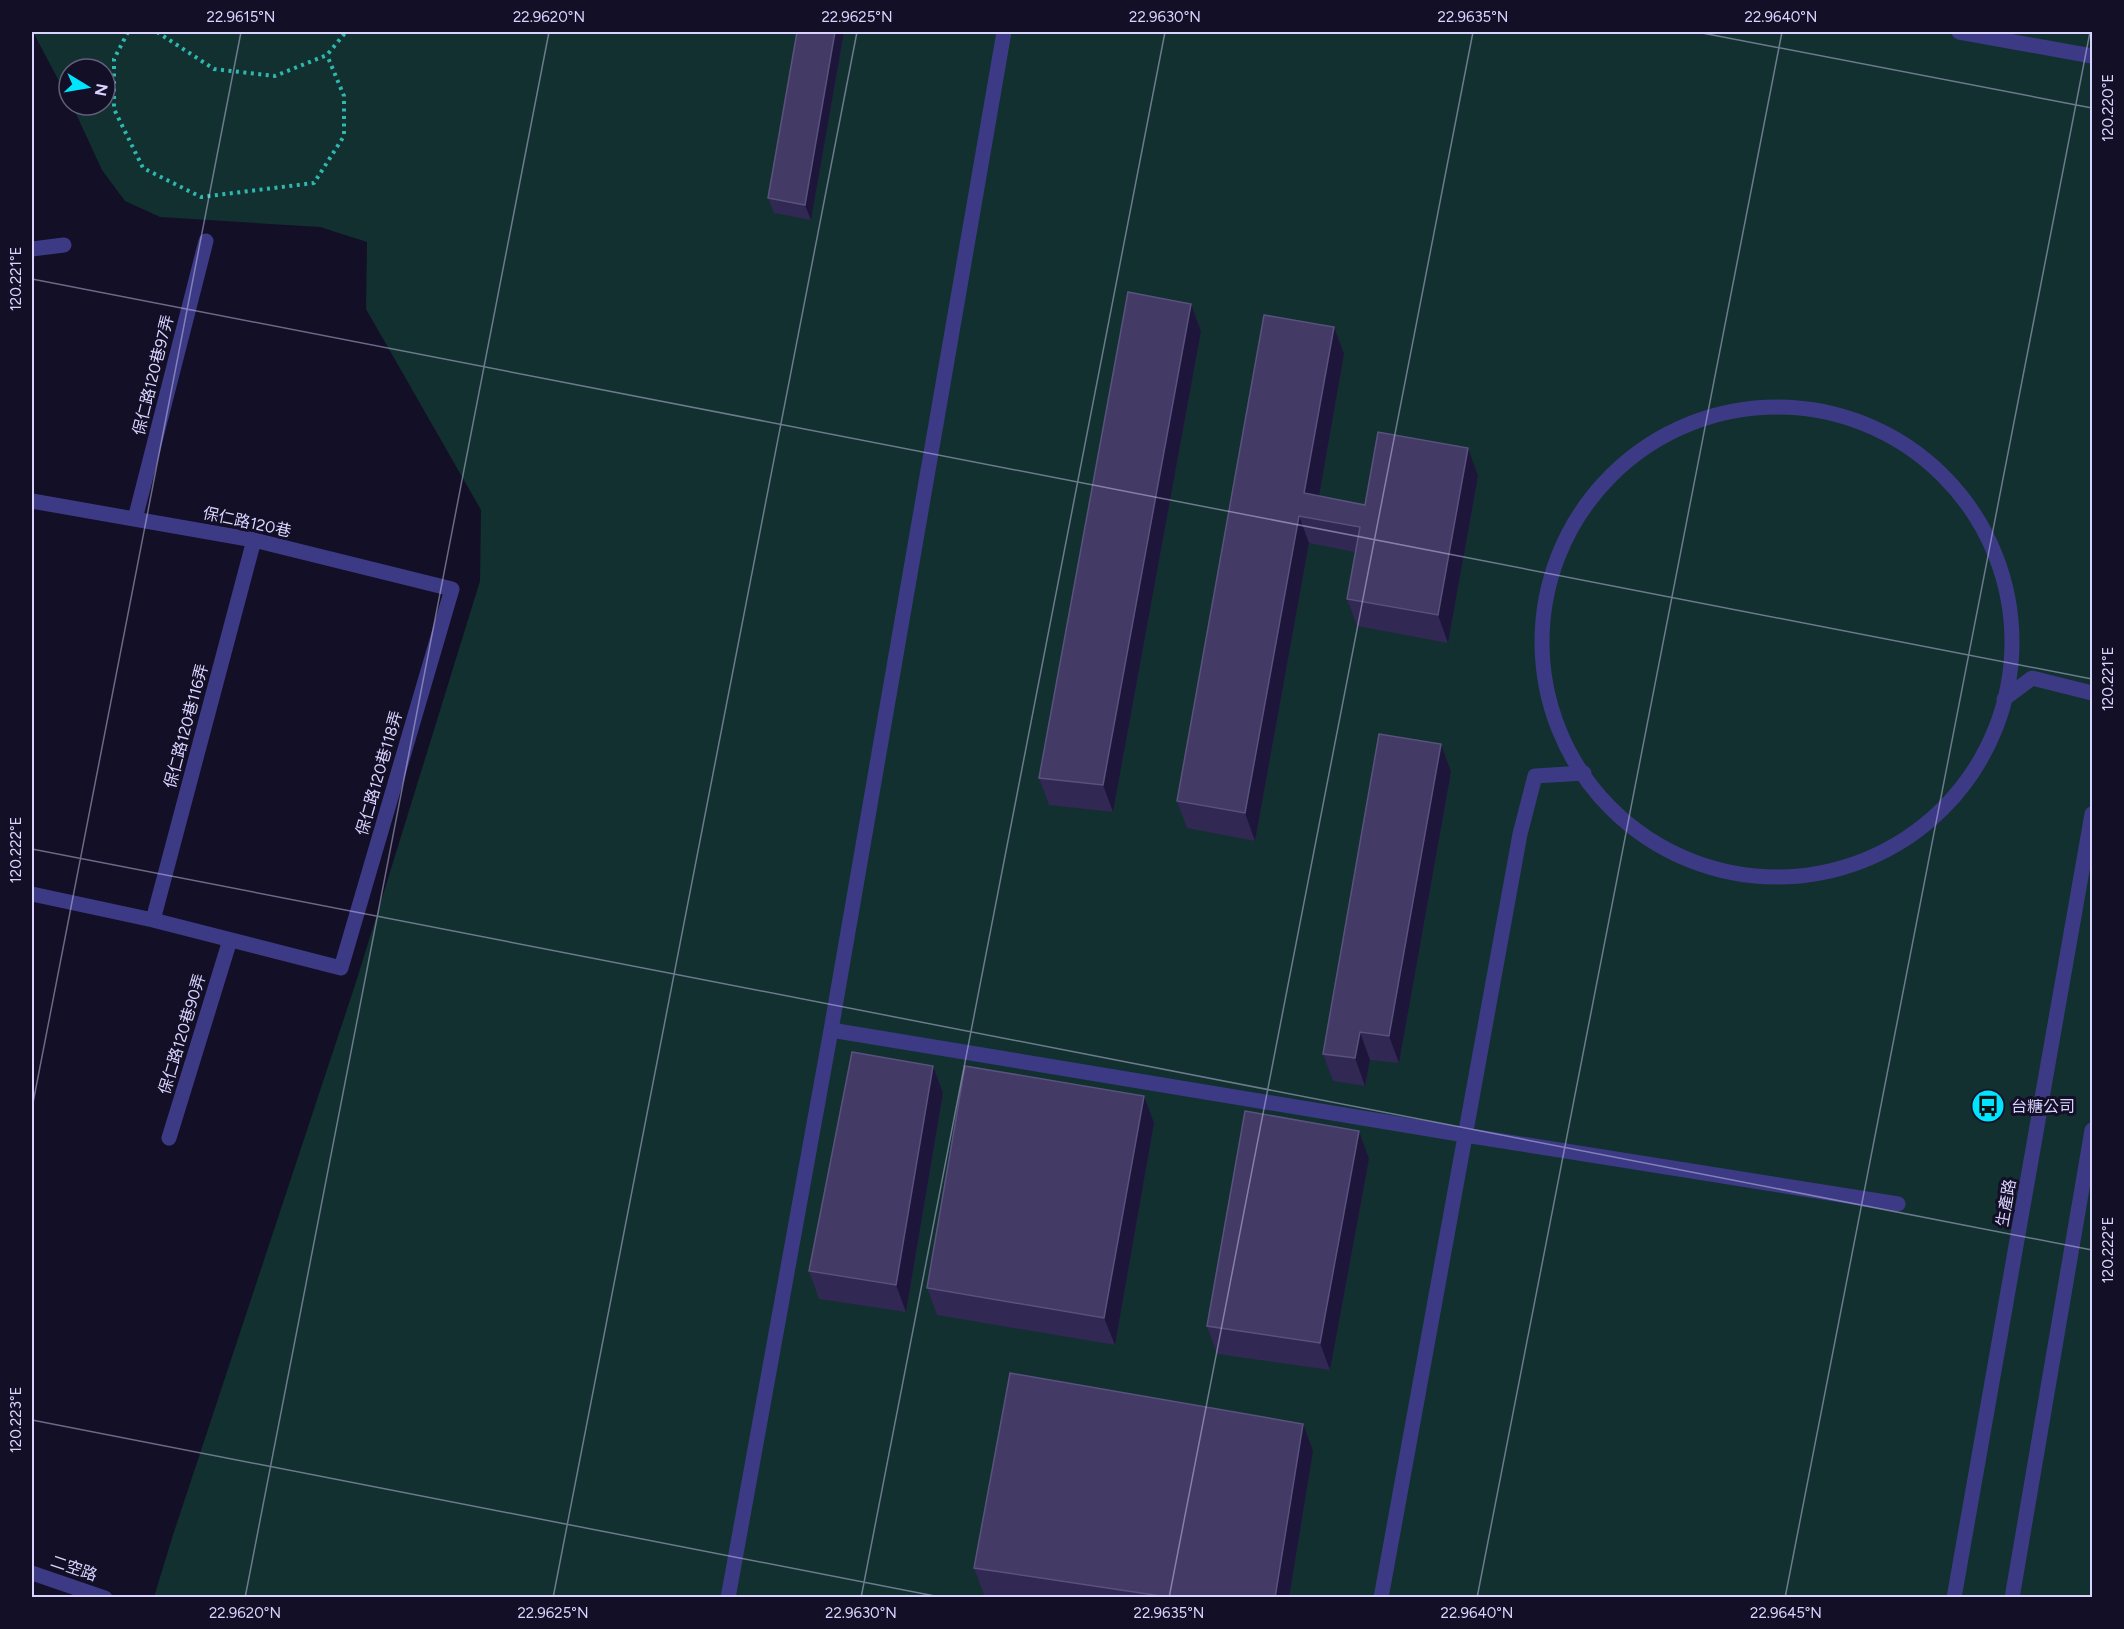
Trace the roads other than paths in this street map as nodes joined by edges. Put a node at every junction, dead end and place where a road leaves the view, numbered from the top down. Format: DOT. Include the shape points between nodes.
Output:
graph roads {
  1 [pos="1005,32"];
  2 [pos="1959,32"];
  3 [pos="2092,56"];
  4 [pos="206,240"];
  5 [pos="64,245"];
  6 [pos="32,249"];
  7 [pos="32,502"];
  8 [pos="135,519"];
  9 [pos="254,540"];
  10 [pos="452,589"];
  11 [pos="2092,693"];
  12 [pos="2004,699"];
  13 [pos="1584,773"];
  14 [pos="2092,814"];
  15 [pos="32,894"];
  16 [pos="153,920"];
  17 [pos="230,940"];
  18 [pos="831,1030"];
  19 [pos="2092,1130"];
  20 [pos="1465,1135"];
  21 [pos="169,1138"];
  22 [pos="1898,1204"];
  23 [pos="32,1573"];
  24 [pos="105,1598"];
  25 [pos="728,1598"];
  26 [pos="1381,1598"];
  27 [pos="1954,1598"];
  28 [pos="2012,1598"];
  1 -- 18 [label="street"];
  2 -- 3 [label="street"];
  4 -- 8 [label="street, 保仁路120巷97弄"];
  5 -- 6 [label="street"];
  7 -- 8 [label="street, 保仁路120巷"];
  8 -- 9 [label="street, 保仁路120巷"];
  9 -- 10 [label="street, 保仁路120巷"];
  9 -- 16 [label="street, 保仁路120巷116弄"];
  10 -- 17 [label="street, 保仁路120巷118弄" via="341,968"];
  11 -- 12 [label="street" via="2032,678"];
  12 -- 13 [label="street" via="1986,751 1941,812 1880,855 1807,877 1732,875 1661,849 1602,801"];
  12 -- 13 [label="street" via="2010,679 2009,598 1981,522 1930,460 1850,417 1782,404 1703,416 1632,454 1578,514 1547,588 1542,664 1561,737"];
  13 -- 20 [label="street" via="1535,776 1520,834"];
  14 -- 27 [label="street, 生產路"];
  15 -- 16 [label="street"];
  16 -- 17 [label="street"];
  17 -- 21 [label="street, 保仁路120巷90弄"];
  18 -- 20 [label="street"];
  18 -- 25 [label="street"];
  19 -- 28 [label="street"];
  20 -- 22 [label="street"];
  20 -- 26 [label="street"];
  23 -- 24 [label="street, 二空路"];
}
